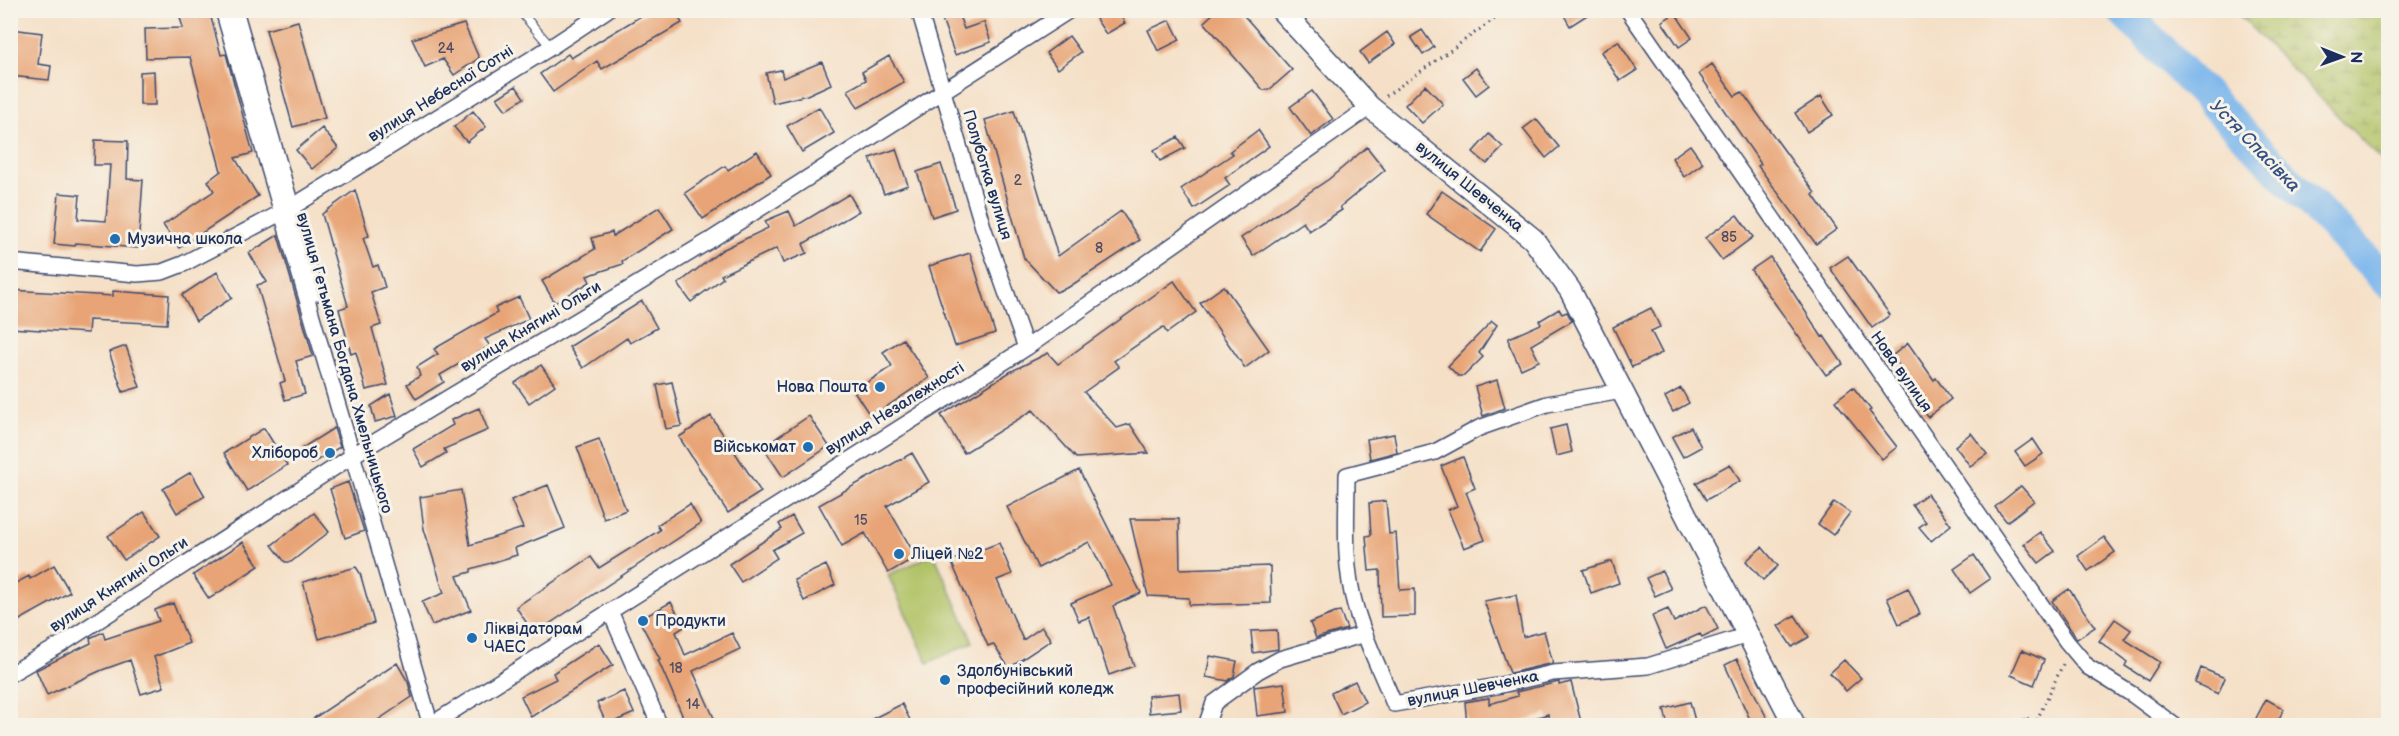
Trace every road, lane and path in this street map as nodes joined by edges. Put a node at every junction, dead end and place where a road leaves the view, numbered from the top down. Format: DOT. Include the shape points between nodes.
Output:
graph roads {
  1 [pos="224,10"];
  2 [pos="235,10"];
  3 [pos="519,10"];
  4 [pos="608,10"];
  5 [pos="919,10"];
  6 [pos="1070,10"];
  7 [pos="1281,10"];
  8 [pos="1507,10"];
  9 [pos="1628,10"];
  10 [pos="552,47"];
  11 [pos="943,92"];
  12 [pos="1370,107"];
  13 [pos="287,209"];
  14 [pos="10,262"];
  15 [pos="1026,348"];
  16 [pos="1622,391"];
  17 [pos="356,453"];
  18 [pos="610,611"];
  19 [pos="1365,634"];
  20 [pos="1748,635"];
  21 [pos="2071,647"];
  22 [pos="10,674"];
  23 [pos="434,724"];
  24 [pos="660,726"];
  25 [pos="1206,726"];
  26 [pos="1795,726"];
  27 [pos="2022,726"];
  28 [pos="2175,726"];
  1 -- 13 [label="street, вулиця Гетьмана Богдана Хмельницького"];
  2 -- 13 [label="street, вулиця Гетьмана Богдана Хмельницького"];
  3 -- 10 [label="lane"];
  4 -- 10 [label="street, вулиця Небесної Сотні"];
  5 -- 11 [label="street, Полуботка вулиця"];
  6 -- 11 [label="street, вулиця Княгині Ольги"];
  7 -- 12 [label="main road, вулиця Шевченка"];
  8 -- 12 [label="path"];
  9 -- 21 [label="street, Нова вулиця"];
  10 -- 13 [label="street, вулиця Небесної Сотні"];
  11 -- 15 [label="street, Полуботка вулиця" via="983,227"];
  11 -- 17 [label="street, вулиця Княгині Ольги" via="710,241"];
  12 -- 15 [label="street, вулиця Незалежності"];
  12 -- 16 [label="main road, вулиця Шевченка" via="1533,238 1570,290"];
  13 -- 14 [label="street, вулиця Небесної Сотні" via="162,272 126,274"];
  13 -- 17 [label="street, вулиця Гетьмана Богдана Хмельницького"];
  15 -- 18 [label="street, вулиця Незалежності"];
  16 -- 19 [label="street, вулиця Шевченка" via="1547,404 1479,428 1435,452 1347,476 1347,561 1354,603"];
  16 -- 20 [label="main road, вулиця Шевченка"];
  17 -- 22 [label="street, вулиця Княгині Ольги"];
  17 -- 23 [label="street, вулиця Гетьмана Богдана Хмельницького"];
  18 -- 23 [label="street, вулиця Незалежності"];
  18 -- 24 [label="street"];
  19 -- 20 [label="street, вулиця Шевченка" via="1394,704 1553,673 1648,666"];
  19 -- 25 [label="street" via="1280,659 1258,670 1214,703"];
  20 -- 26 [label="main road, вулиця Шевченка"];
  21 -- 27 [label="path" via="2036,722 2025,717"];
  21 -- 28 [label="street, Нова вулиця" via="2088,667"];
}
